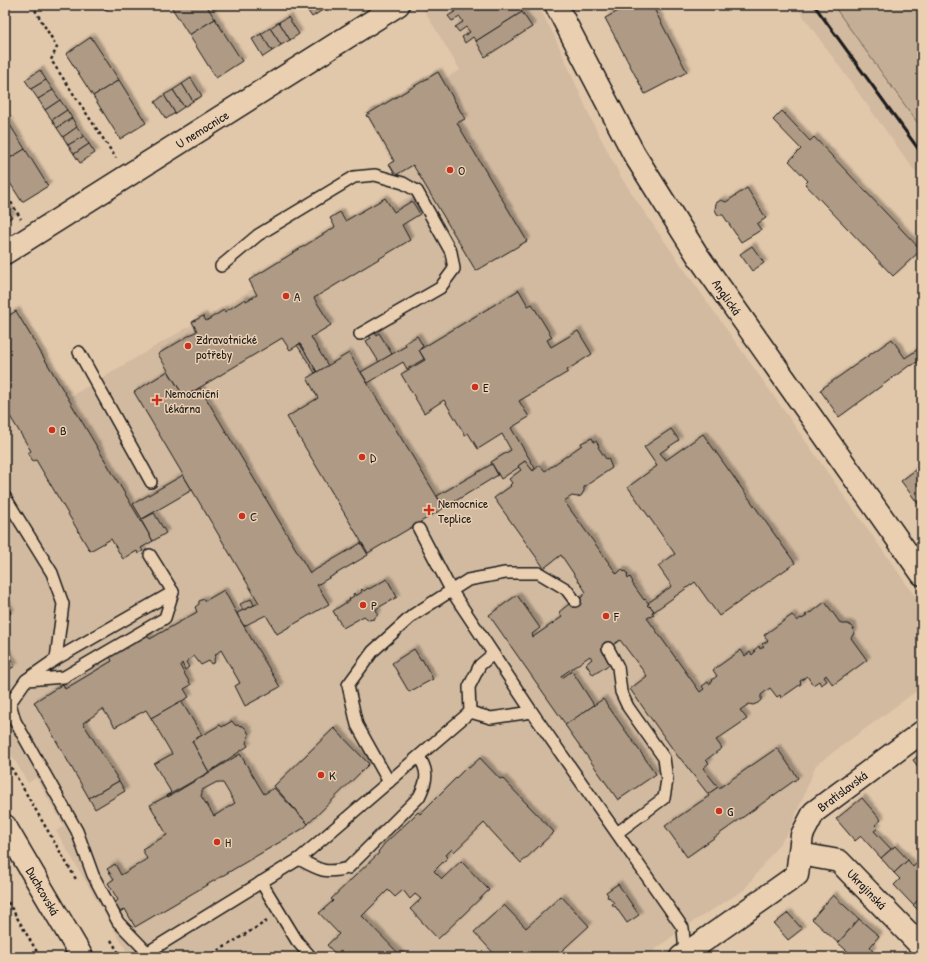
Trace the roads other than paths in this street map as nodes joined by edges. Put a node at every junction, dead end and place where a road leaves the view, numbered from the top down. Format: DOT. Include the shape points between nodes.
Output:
graph roads {
  1 [pos="556,5"];
  2 [pos="391,7"];
  3 [pos="5,253"];
  4 [pos="221,266"];
  5 [pos="360,334"];
  6 [pos="79,352"];
  7 [pos="151,482"];
  8 [pos="5,497"];
  9 [pos="419,529"];
  10 [pos="150,555"];
  11 [pos="922,574"];
  12 [pos="451,590"];
  13 [pos="173,592"];
  14 [pos="575,601"];
  15 [pos="608,648"];
  16 [pos="493,654"];
  17 [pos="56,659"];
  18 [pos="26,680"];
  19 [pos="470,712"];
  20 [pos="532,712"];
  21 [pos="922,732"];
  22 [pos="419,757"];
  23 [pos="390,782"];
  24 [pos="5,826"];
  25 [pos="617,833"];
  26 [pos="800,854"];
  27 [pos="299,859"];
  28 [pos="262,882"];
  29 [pos="922,947"];
  30 [pos="144,955"];
  31 [pos="683,955"];
  32 [pos="82,957"];
  33 [pos="311,957"];
  1 -- 11 [label="street, Anglická" via="634,154 698,256"];
  2 -- 3 [label="street, U nemocnice"];
  4 -- 5 [label="lane" via="258,235 354,177 375,175 403,183 417,191 451,252 454,269 440,288"];
  6 -- 7 [label="lane"];
  8 -- 17 [label="lane" via="52,573 63,604"];
  9 -- 12 [label="lane"];
  10 -- 13 [label="lane"];
  12 -- 14 [label="lane" via="468,580 505,573 539,572 566,589"];
  12 -- 16 [label="lane"];
  12 -- 23 [label="lane" via="413,615 373,651 348,685 357,725"];
  13 -- 17 [label="lane"];
  13 -- 18 [label="lane" via="165,618 64,677"];
  15 -- 25 [label="lane" via="618,667 621,692 628,708 664,758 667,780 664,798"];
  16 -- 19 [label="lane" via="480,665 469,687"];
  16 -- 20 [label="lane"];
  17 -- 18 [label="lane"];
  18 -- 30 [label="lane" via="10,703 15,721 77,831 93,875 118,922"];
  19 -- 20 [label="lane" via="491,718"];
  19 -- 22 [label="lane"];
  20 -- 25 [label="lane"];
  21 -- 26 [label="street, Bratislavská" via="814,812 802,835"];
  22 -- 23 [label="lane"];
  22 -- 27 [label="lane" via="424,765 426,783 419,797 348,868 334,872 317,869"];
  23 -- 27 [label="lane"];
  24 -- 32 [label="street, Duchcovská"];
  25 -- 31 [label="lane" via="683,928"];
  26 -- 29 [label="street, Ukrajinská" via="839,861"];
  26 -- 31 [label="street, Bratislavská" via="797,875"];
  27 -- 28 [label="lane"];
  28 -- 30 [label="lane"];
  28 -- 33 [label="lane" via="297,941"];
}
